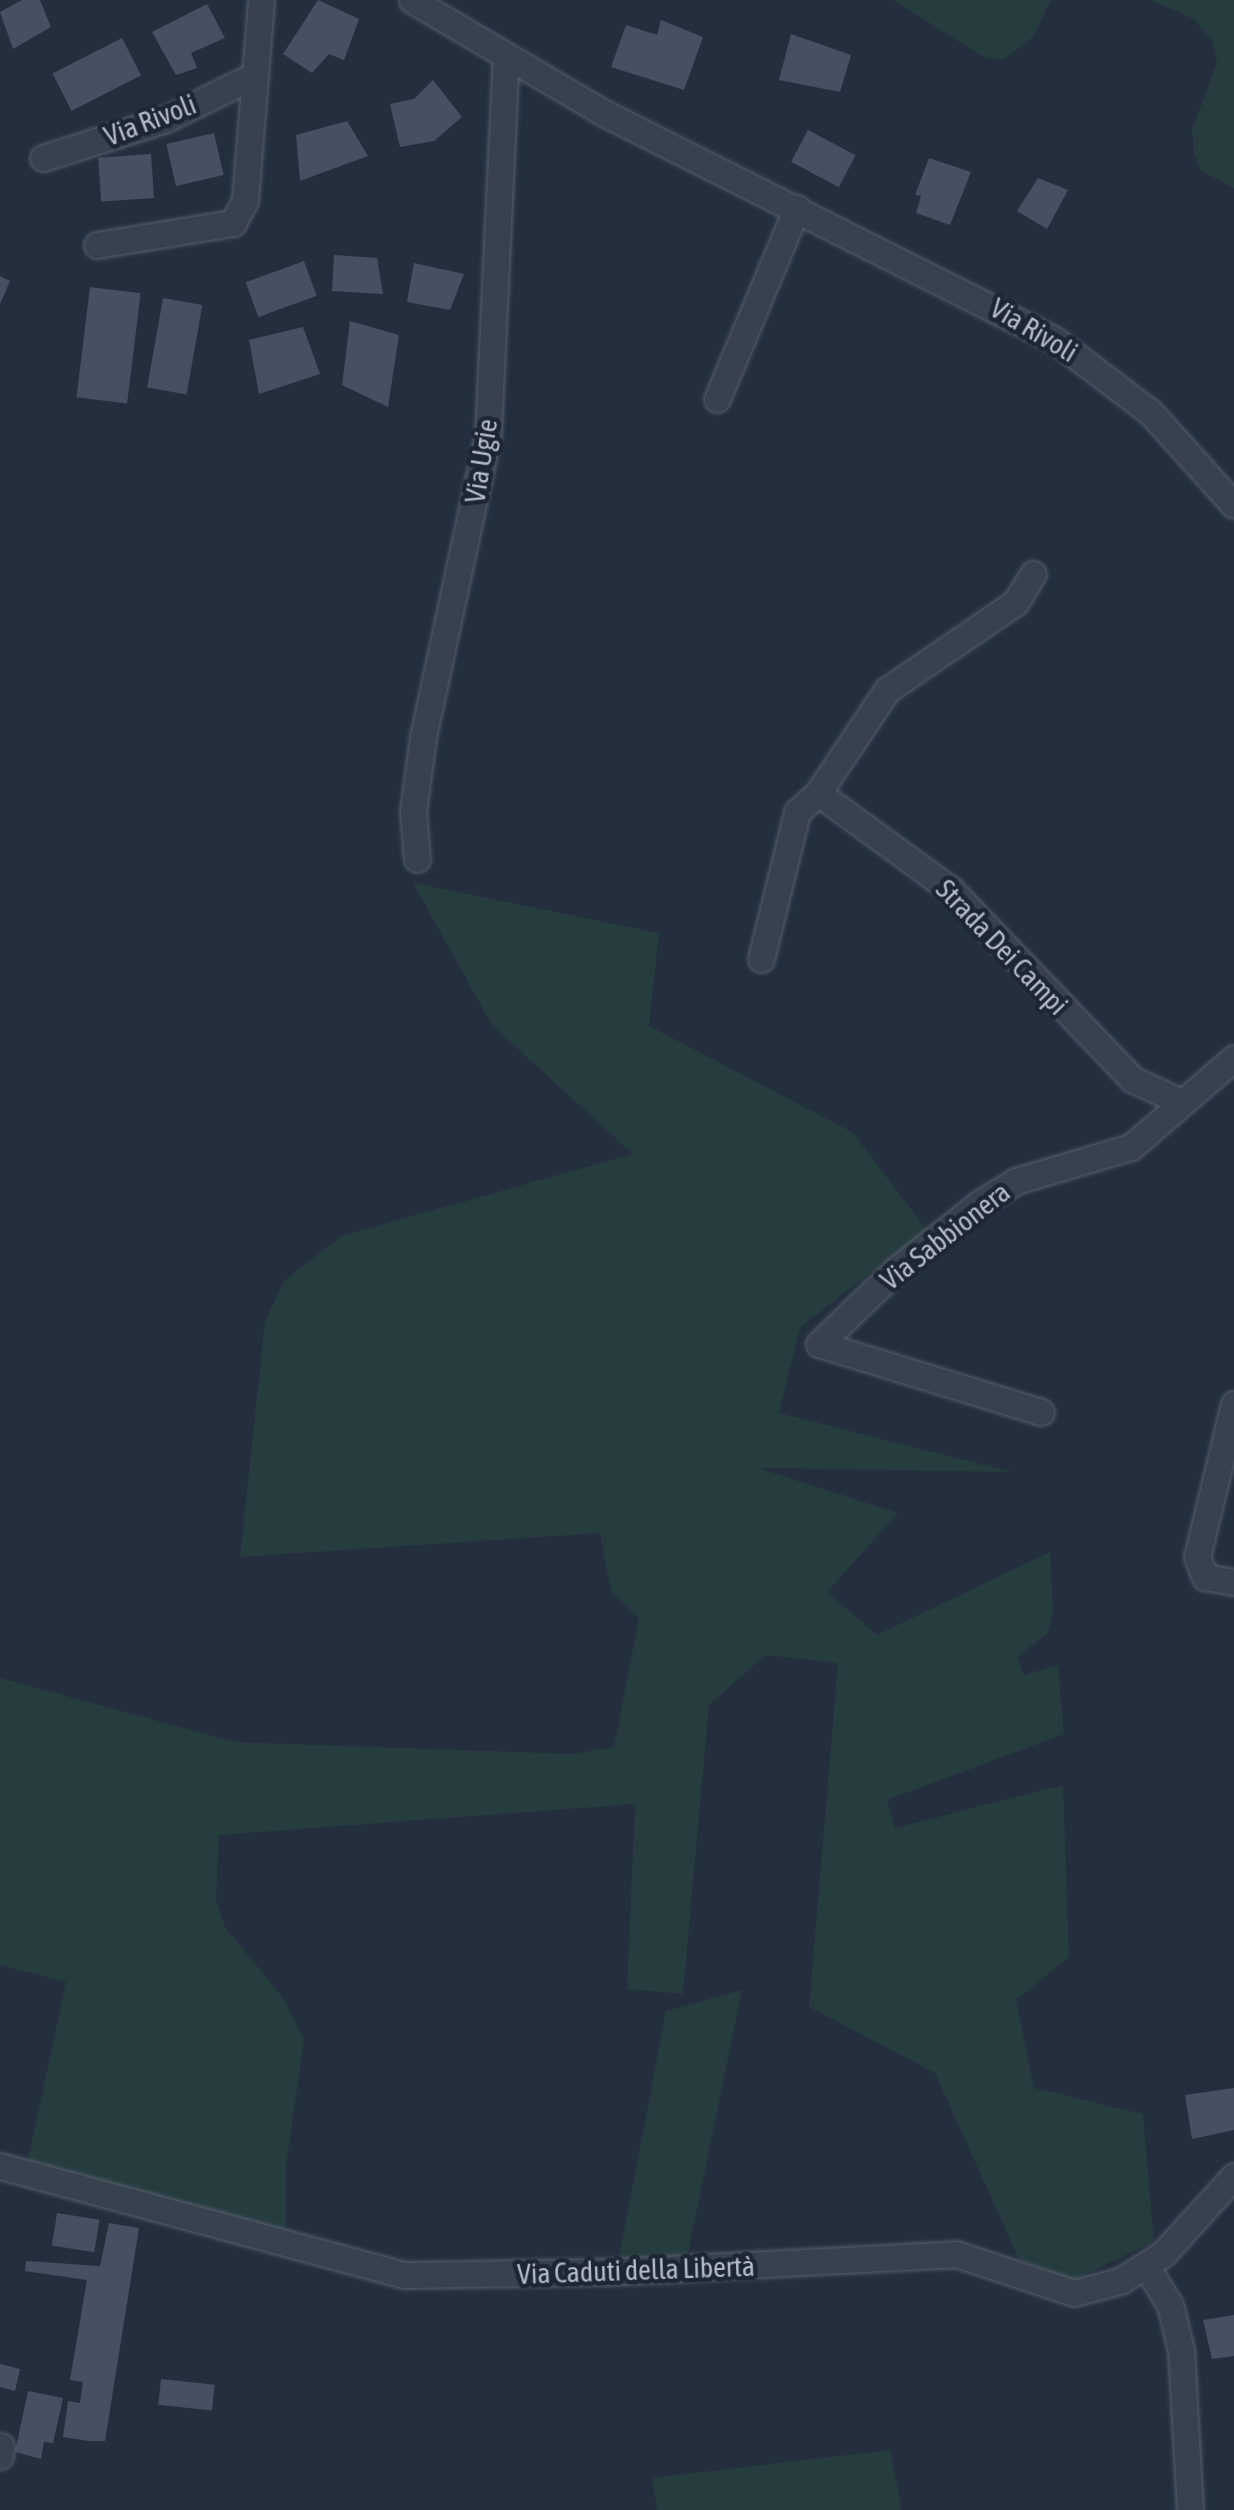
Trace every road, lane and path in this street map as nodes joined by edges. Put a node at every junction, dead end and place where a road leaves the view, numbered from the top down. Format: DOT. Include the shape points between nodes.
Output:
graph roads {
  1 [pos="261,0"];
  2 [pos="412,0"];
  3 [pos="506,56"];
  4 [pos="253,76"];
  5 [pos="44,158"];
  6 [pos="797,208"];
  7 [pos="97,245"];
  8 [pos="717,400"];
  9 [pos="1234,505"];
  10 [pos="1033,574"];
  11 [pos="818,793"];
  12 [pos="417,859"];
  13 [pos="761,959"];
  14 [pos="1234,1058"];
  15 [pos="1182,1102"];
  16 [pos="1234,1404"];
  17 [pos="1041,1412"];
  18 [pos="1234,1582"];
  19 [pos="0,2166"];
  20 [pos="1234,2176"];
  21 [pos="1146,2266"];
  22 [pos="1190,2510"];
  1 -- 4 [label="street"];
  2 -- 3 [label="street, Via Rivoli"];
  3 -- 6 [label="street, Via Rivoli" via="602,112"];
  3 -- 12 [label="street, Via Ugie" via="488,434 423,737 413,812"];
  4 -- 5 [label="street, Via Rivoli" via="166,119"];
  4 -- 7 [label="street" via="245,200 233,223"];
  6 -- 8 [label="street"];
  6 -- 9 [label="street, Via Rivoli" via="1056,340 1150,412"];
  10 -- 11 [label="street" via="1016,602 888,690"];
  11 -- 13 [label="street" via="797,812"];
  11 -- 15 [label="street, Strada Dei Campi" via="951,890 1132,1079"];
  14 -- 15 [label="street, Via Sabbionera"];
  15 -- 17 [label="street, Via Sabbionera" via="1132,1147 1016,1181 980,1203 897,1268 818,1344"];
  16 -- 18 [label="street" via="1197,1569"];
  19 -- 21 [label="street, Via Caduti della Libertà" via="405,2275 956,2254 1074,2294"];
  20 -- 21 [label="street, Via Caduti della Libertà"];
  21 -- 22 [label="street" via="1170,2305 1181,2350"];
}
